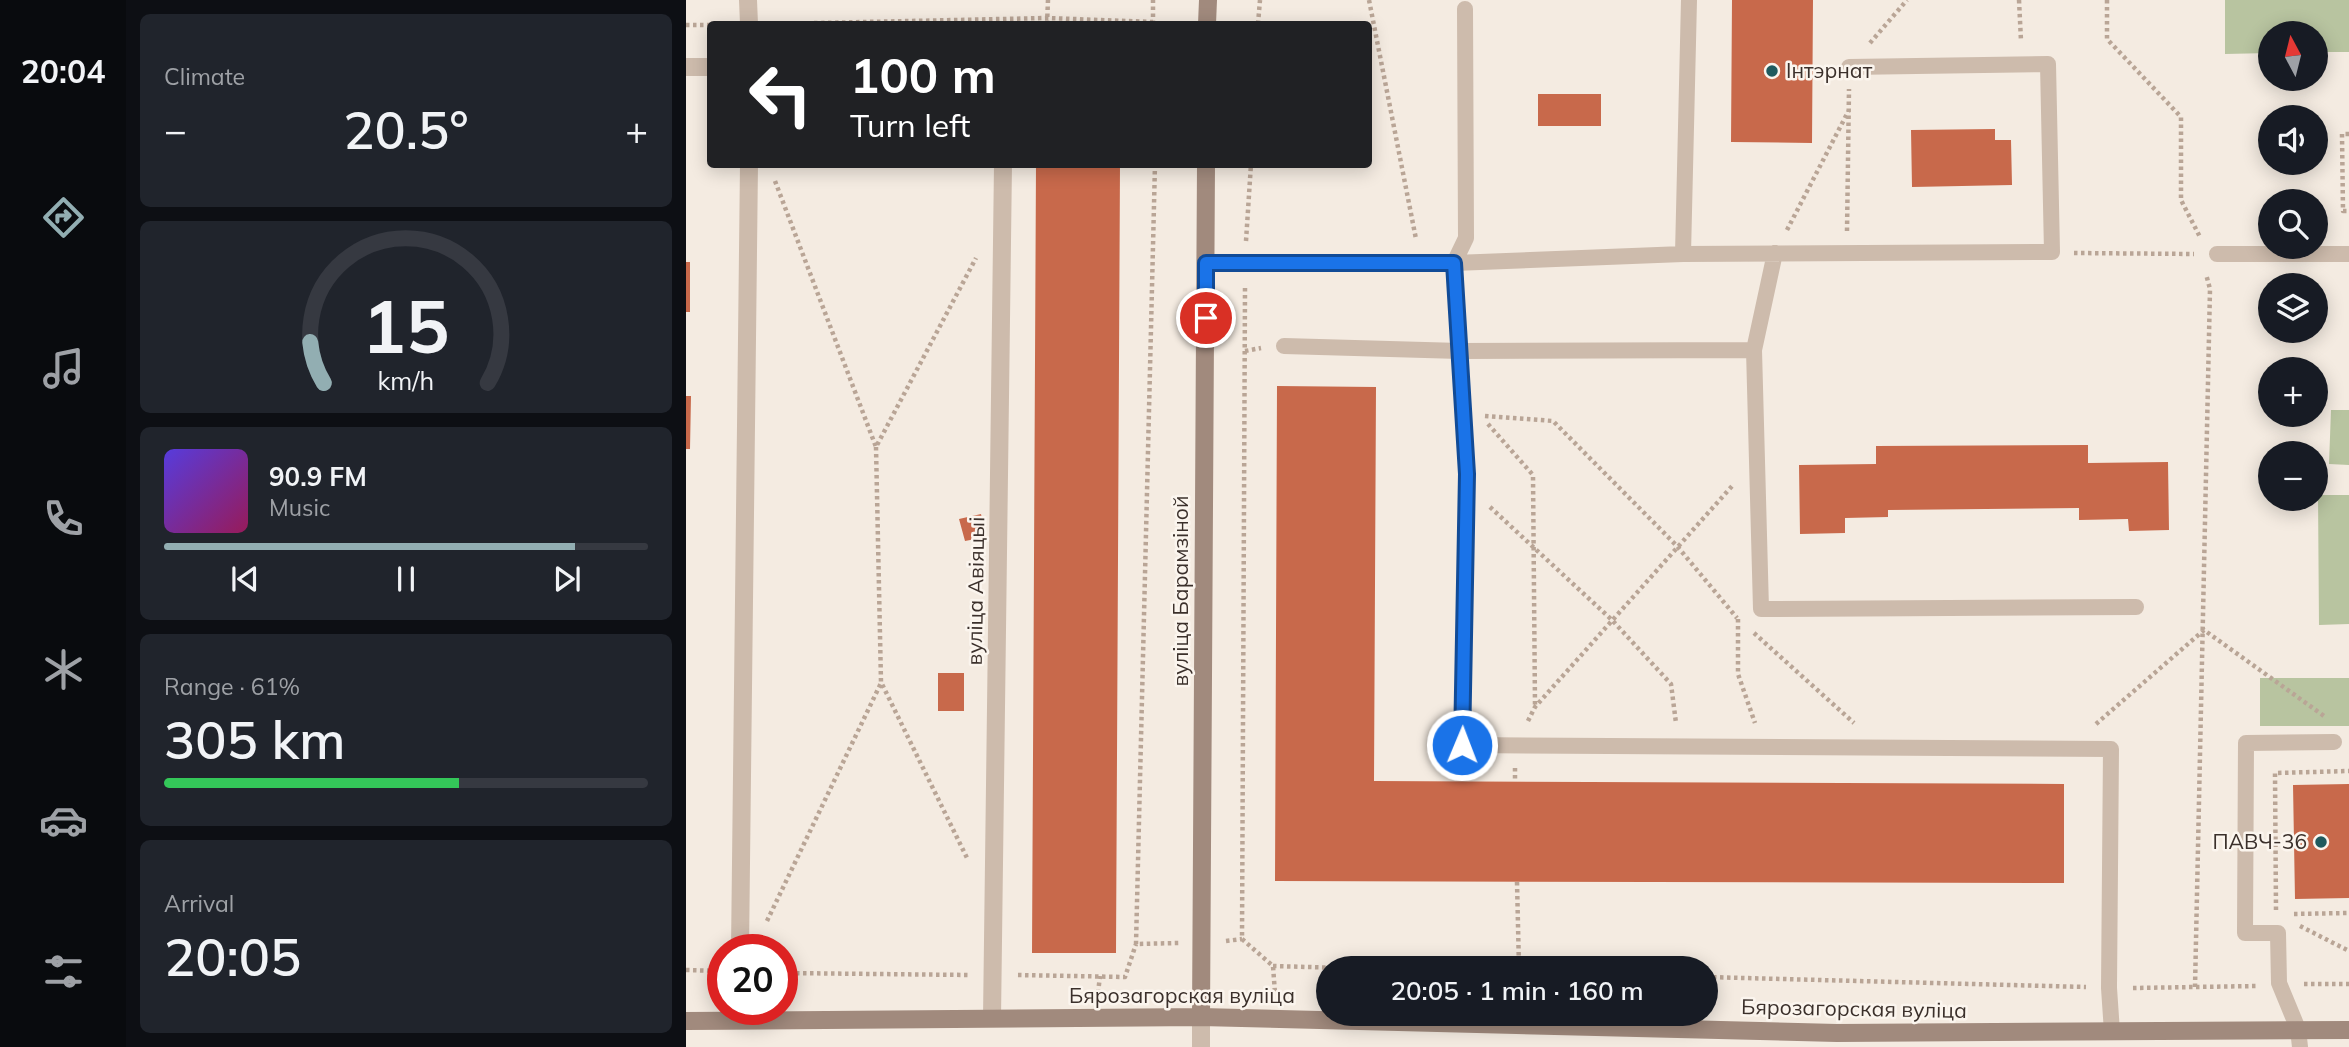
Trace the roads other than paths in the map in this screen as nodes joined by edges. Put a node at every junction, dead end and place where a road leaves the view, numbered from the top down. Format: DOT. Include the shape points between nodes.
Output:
graph roads {
  1 [pos="748,0"];
  2 [pos="1208,0"];
  3 [pos="1689,0"];
  4 [pos="1465,9"];
  5 [pos="749,21"];
  6 [pos="1207,21"];
  7 [pos="707,67"];
  8 [pos="1849,67"];
  9 [pos="686,68"];
  10 [pos="749,168"];
  11 [pos="1003,168"];
  12 [pos="1206,168"];
  13 [pos="1775,253"];
  14 [pos="1683,254"];
  15 [pos="2209,254"];
  16 [pos="2349,254"];
  17 [pos="1206,263"];
  18 [pos="1454,263"];
  19 [pos="1284,346"];
  20 [pos="1754,350"];
  21 [pos="1460,351"];
  22 [pos="2136,607"];
  23 [pos="2334,742"];
  24 [pos="740,934"];
  25 [pos="798,1015"];
  26 [pos="1200,1017"];
  27 [pos="707,1018"];
  28 [pos="992,1018"];
  29 [pos="686,1021"];
  30 [pos="2349,1030"];
  31 [pos="2112,1032"];
  32 [pos="2299,1038"];
  33 [pos="1837,1040"];
  34 [pos="1201,1047"];
  1 -- 5 [label="street"];
  2 -- 6 [label="street"];
  3 -- 14 [label="lane"];
  4 -- 18 [label="lane" via="1466,238"];
  7 -- 9 [label="street"];
  8 -- 13 [label="lane" via="2048,64 2052,253"];
  10 -- 24 [label="street"];
  11 -- 28 [label="street, вуліца Авіяцыі"];
  12 -- 17 [label="street, вуліца Барамзіной"];
  13 -- 14 [label="lane"];
  13 -- 20 [label="lane"];
  14 -- 18 [label="lane"];
  15 -- 16 [label="lane"];
  17 -- 18 [label="lane"];
  17 -- 26 [label="street, вуліца Барамзіной"];
  18 -- 21 [label="lane"];
  19 -- 21 [label="lane"];
  20 -- 21 [label="lane"];
  20 -- 22 [label="lane" via="1761,609"];
  21 -- 31 [label="lane" via="1466,485 1462,745 2111,749"];
  23 -- 32 [label="lane" via="2246,743 2245,933 2278,933 2279,984"];
  25 -- 28 [label="street, Бярозагорская вуліца"];
  26 -- 28 [label="street, Бярозагорская вуліца"];
  26 -- 33 [label="street, Бярозагорская вуліца"];
  26 -- 34 [label="street"];
  27 -- 29 [label="street, Бярозагорская вуліца"];
  30 -- 32 [label="street, Бярозагорская вуліца"];
  31 -- 32 [label="street, Бярозагорская вуліца"];
  31 -- 33 [label="street, Бярозагорская вуліца"];
}
